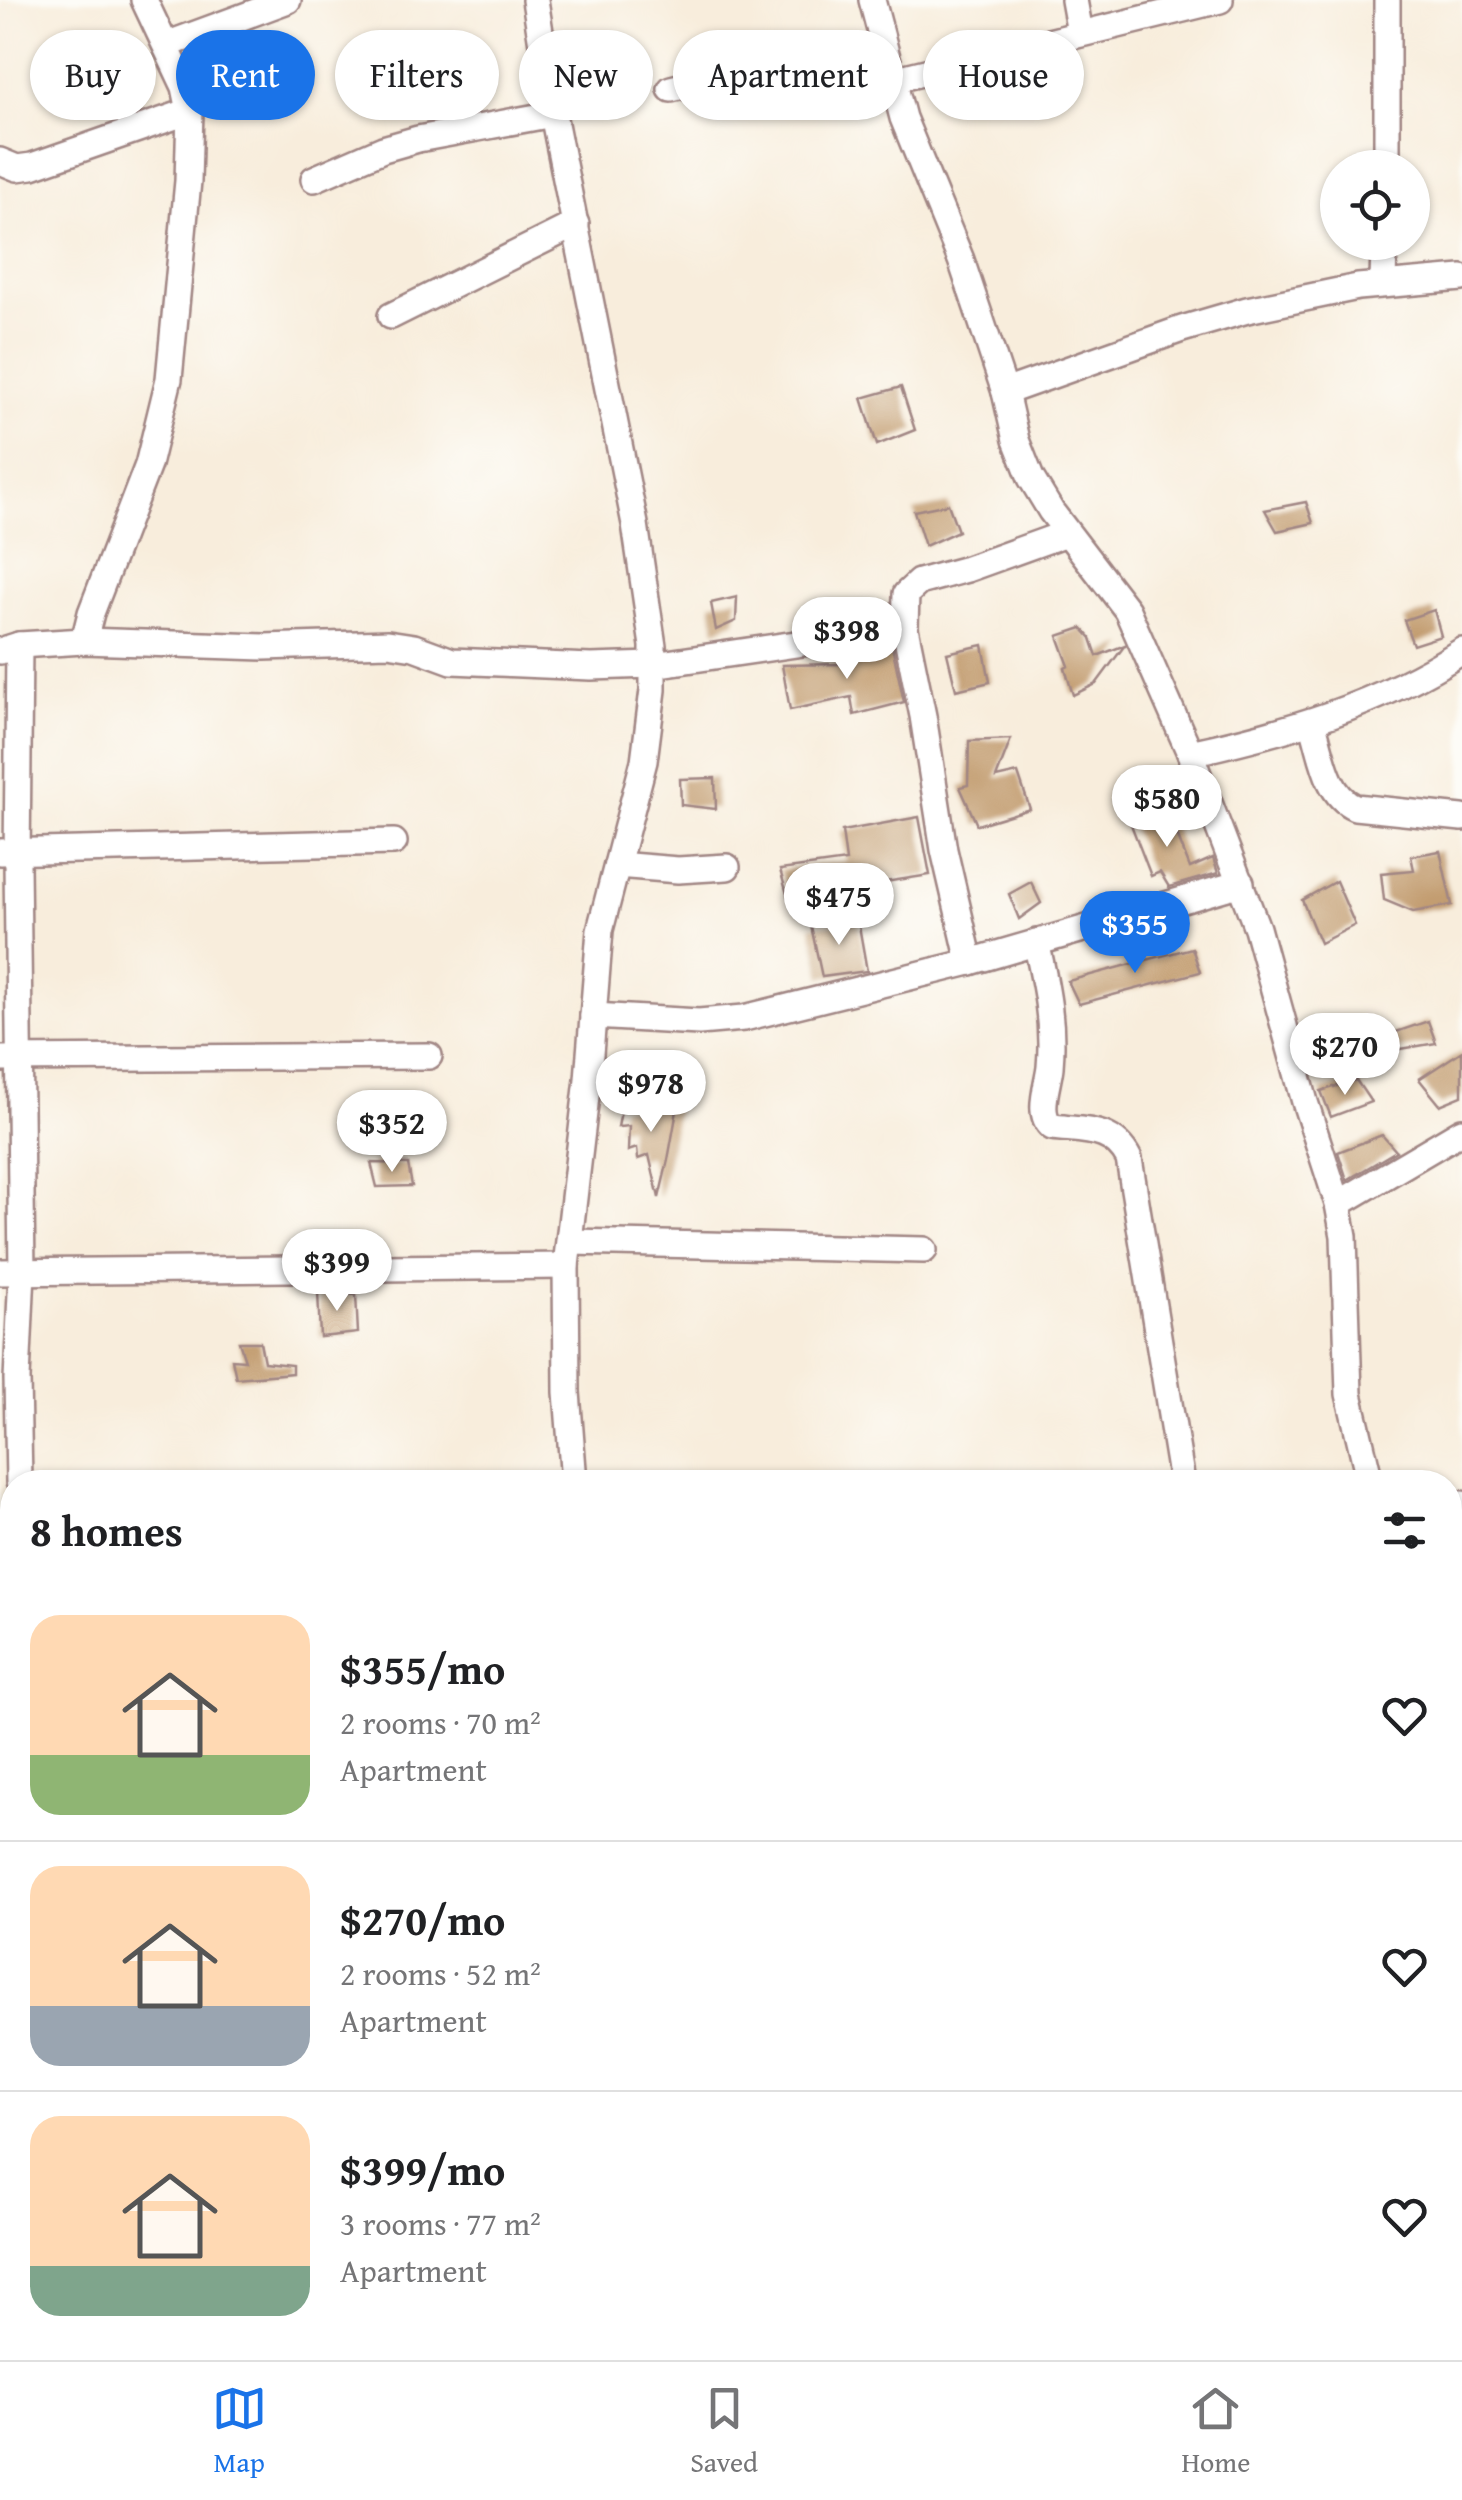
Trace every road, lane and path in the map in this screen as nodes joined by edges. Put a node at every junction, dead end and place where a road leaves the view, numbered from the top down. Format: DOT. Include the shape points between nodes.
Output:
graph roads {
  1 [pos="144,0"];
  2 [pos="288,0"];
  3 [pos="534,0"];
  4 [pos="872,0"];
  5 [pos="1074,0"];
  6 [pos="1220,0"];
  7 [pos="1387,0"];
  8 [pos="539,30"];
  9 [pos="879,30"];
  10 [pos="1079,30"];
  11 [pos="1084,32"];
  12 [pos="166,45"];
  13 [pos="176,67"];
  14 [pos="176,116"];
  15 [pos="903,118"];
  16 [pos="519,119"];
  17 [pos="190,120"];
  18 [pos="555,120"];
  19 [pos="1386,150"];
  20 [pos="0,161"];
  21 [pos="314,179"];
  22 [pos="576,224"];
  23 [pos="1384,260"];
  24 [pos="1462,278"];
  25 [pos="1383,284"];
  26 [pos="391,316"];
  27 [pos="1005,392"];
  28 [pos="1067,532"];
  29 [pos="905,628"];
  30 [pos="84,641"];
  31 [pos="10,648"];
  32 [pos="1462,651"];
  33 [pos="653,665"];
  34 [pos="1312,722"];
  35 [pos="1190,752"];
  36 [pos="1462,818"];
  37 [pos="394,842"];
  38 [pos="8,852"];
  39 [pos="617,864"];
  40 [pos="727,867"];
  41 [pos="1241,882"];
  42 [pos="1036,942"];
  43 [pos="970,962"];
  44 [pos="593,1016"];
  45 [pos="430,1056"];
  46 [pos="10,1059"];
  47 [pos="1462,1131"];
  48 [pos="1338,1204"];
  49 [pos="924,1250"];
  50 [pos="568,1254"];
  51 [pos="11,1272"];
  52 [pos="19,1470"];
  53 [pos="573,1470"];
  54 [pos="1180,1470"];
  55 [pos="1367,1470"];
  1 -- 12 [label="street"];
  2 -- 12 [label="street"];
  3 -- 8 [label="street"];
  4 -- 9 [label="street"];
  5 -- 10 [label="street"];
  6 -- 11 [label="street"];
  7 -- 19 [label="street"];
  12 -- 13 [label="street"];
  14 -- 20 [label="street" via="32,166"];
  15 -- 27 [label="street"];
  16 -- 21 [label="street" via="418,138"];
  17 -- 30 [label="street" via="169,379 148,465"];
  18 -- 22 [label="street"];
  22 -- 26 [label="street"];
  22 -- 33 [label="street" via="638,540"];
  23 -- 25 [label="street"];
  24 -- 25 [label="street"];
  25 -- 27 [label="street" via="1230,315"];
  27 -- 28 [label="street" via="1030,478"];
  28 -- 29 [label="street" via="919,582 906,594"];
  28 -- 35 [label="street" via="1127,610"];
  29 -- 33 [label="street"];
  29 -- 43 [label="street"];
  30 -- 31 [label="street"];
  30 -- 33 [label="street" via="388,643 452,661"];
  31 -- 38 [label="street"];
  32 -- 34 [label="street" via="1382,697"];
  33 -- 39 [label="street" via="644,762"];
  34 -- 35 [label="street"];
  34 -- 36 [label="street" via="1341,800"];
  35 -- 41 [label="street"];
  37 -- 38 [label="street"];
  38 -- 46 [label="street"];
  39 -- 40 [label="street"];
  39 -- 44 [label="street" via="600,930"];
  41 -- 42 [label="street"];
  41 -- 48 [label="street"];
  42 -- 43 [label="street"];
  42 -- 54 [label="street" via="1053,1038 1043,1113 1052,1127 1120,1142 1129,1160"];
  43 -- 44 [label="street" via="744,1018"];
  44 -- 50 [label="street"];
  45 -- 46 [label="street"];
  46 -- 51 [label="street"];
  47 -- 48 [label="street"];
  48 -- 55 [label="street" via="1349,1394"];
  49 -- 50 [label="street"];
  50 -- 51 [label="street"];
  50 -- 53 [label="street"];
  51 -- 52 [label="street"];
}
